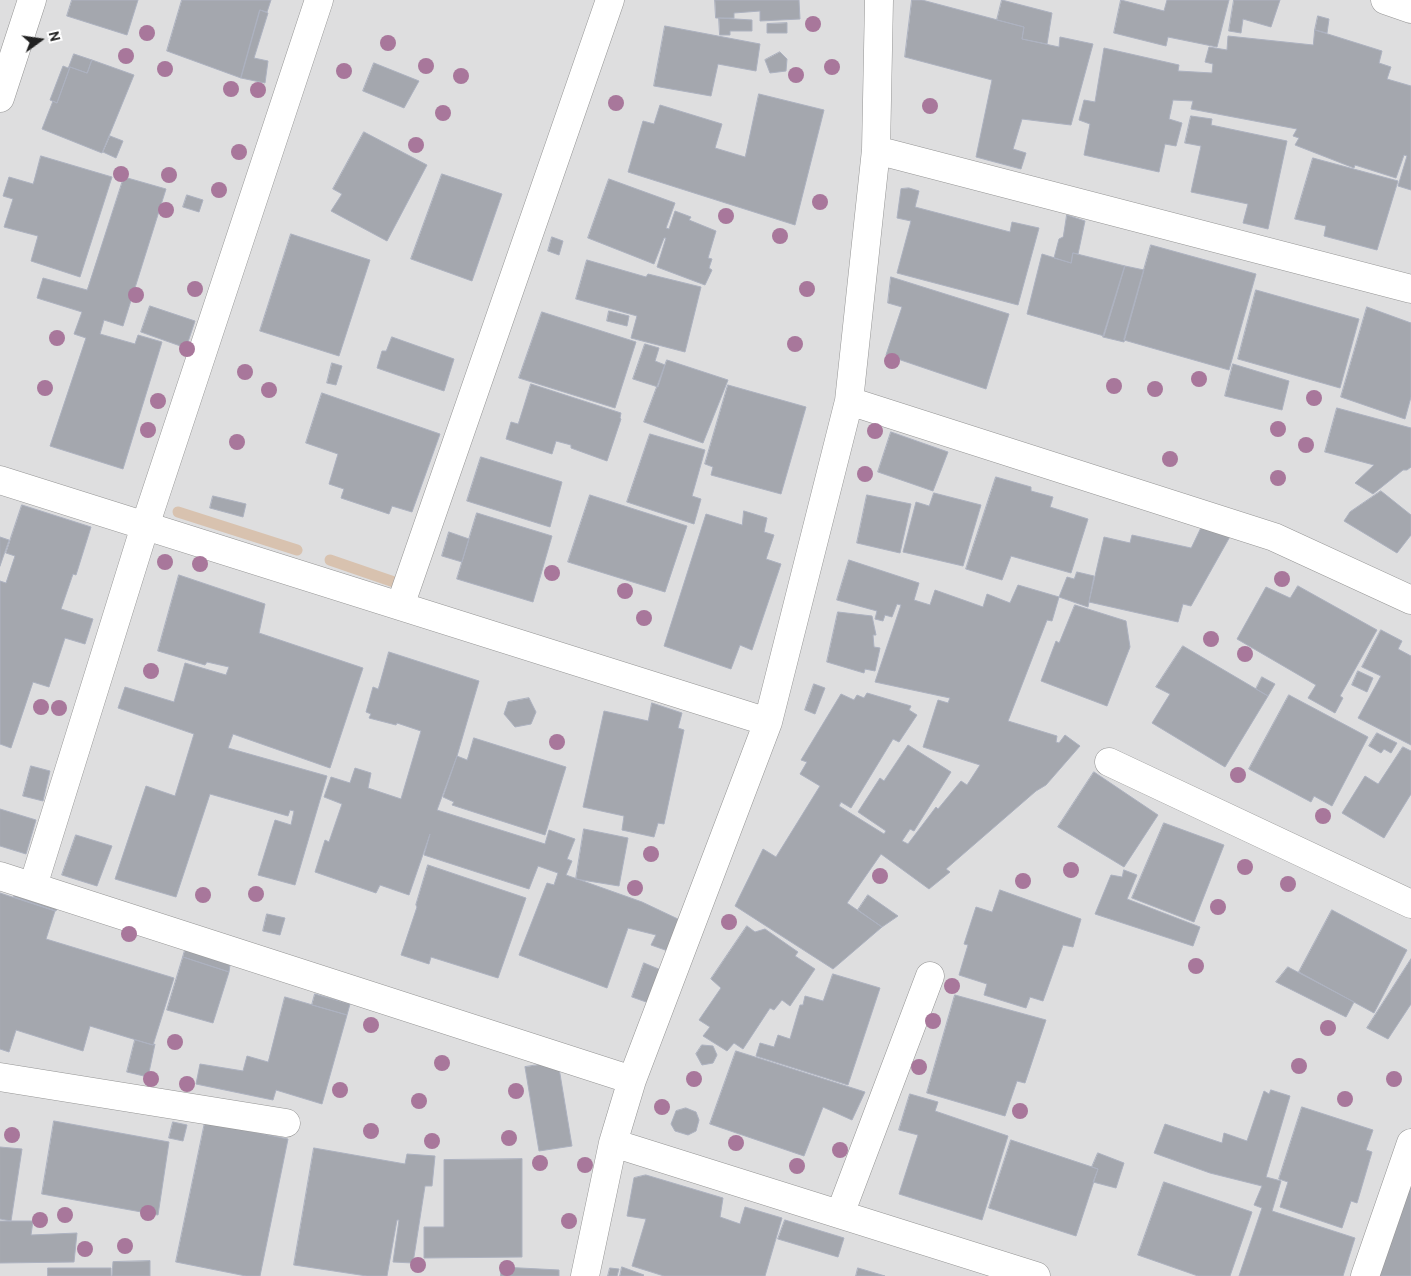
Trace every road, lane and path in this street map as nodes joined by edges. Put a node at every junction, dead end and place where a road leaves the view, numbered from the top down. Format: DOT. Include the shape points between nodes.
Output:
graph roads {
  1 [pos="32,0"];
  2 [pos="319,0"];
  3 [pos="610,0"];
  4 [pos="879,0"];
  5 [pos="1385,0"];
  6 [pos="1411,9"];
  7 [pos="0,98"];
  8 [pos="876,150"];
  9 [pos="1411,289"];
  10 [pos="849,401"];
  11 [pos="0,480"];
  12 [pos="145,526"];
  13 [pos="1411,600"];
  14 [pos="400,606"];
  15 [pos="768,722"];
  16 [pos="1110,762"];
  17 [pos="0,876"];
  18 [pos="33,886"];
  19 [pos="1411,904"];
  20 [pos="930,976"];
  21 [pos="0,1077"];
  22 [pos="632,1080"];
  23 [pos="286,1122"];
  24 [pos="613,1143"];
  25 [pos="1411,1143"];
  26 [pos="840,1214"];
  27 [pos="585,1276"];
  28 [pos="1036,1276"];
  29 [pos="1365,1276"];
  1 -- 7 [label="street"];
  2 -- 12 [label="street"];
  3 -- 14 [label="street"];
  4 -- 8 [label="street"];
  5 -- 6 [label="street"];
  8 -- 9 [label="street"];
  8 -- 10 [label="street"];
  10 -- 13 [label="street" via="1274,537"];
  10 -- 15 [label="street"];
  11 -- 12 [label="street"];
  12 -- 14 [label="street"];
  12 -- 18 [label="street"];
  14 -- 15 [label="street"];
  15 -- 22 [label="street"];
  16 -- 19 [label="street"];
  17 -- 18 [label="street"];
  18 -- 22 [label="street"];
  20 -- 26 [label="street"];
  21 -- 23 [label="street"];
  22 -- 24 [label="street"];
  24 -- 26 [label="street"];
  24 -- 27 [label="street"];
  25 -- 29 [label="street"];
  26 -- 28 [label="street"];
}
